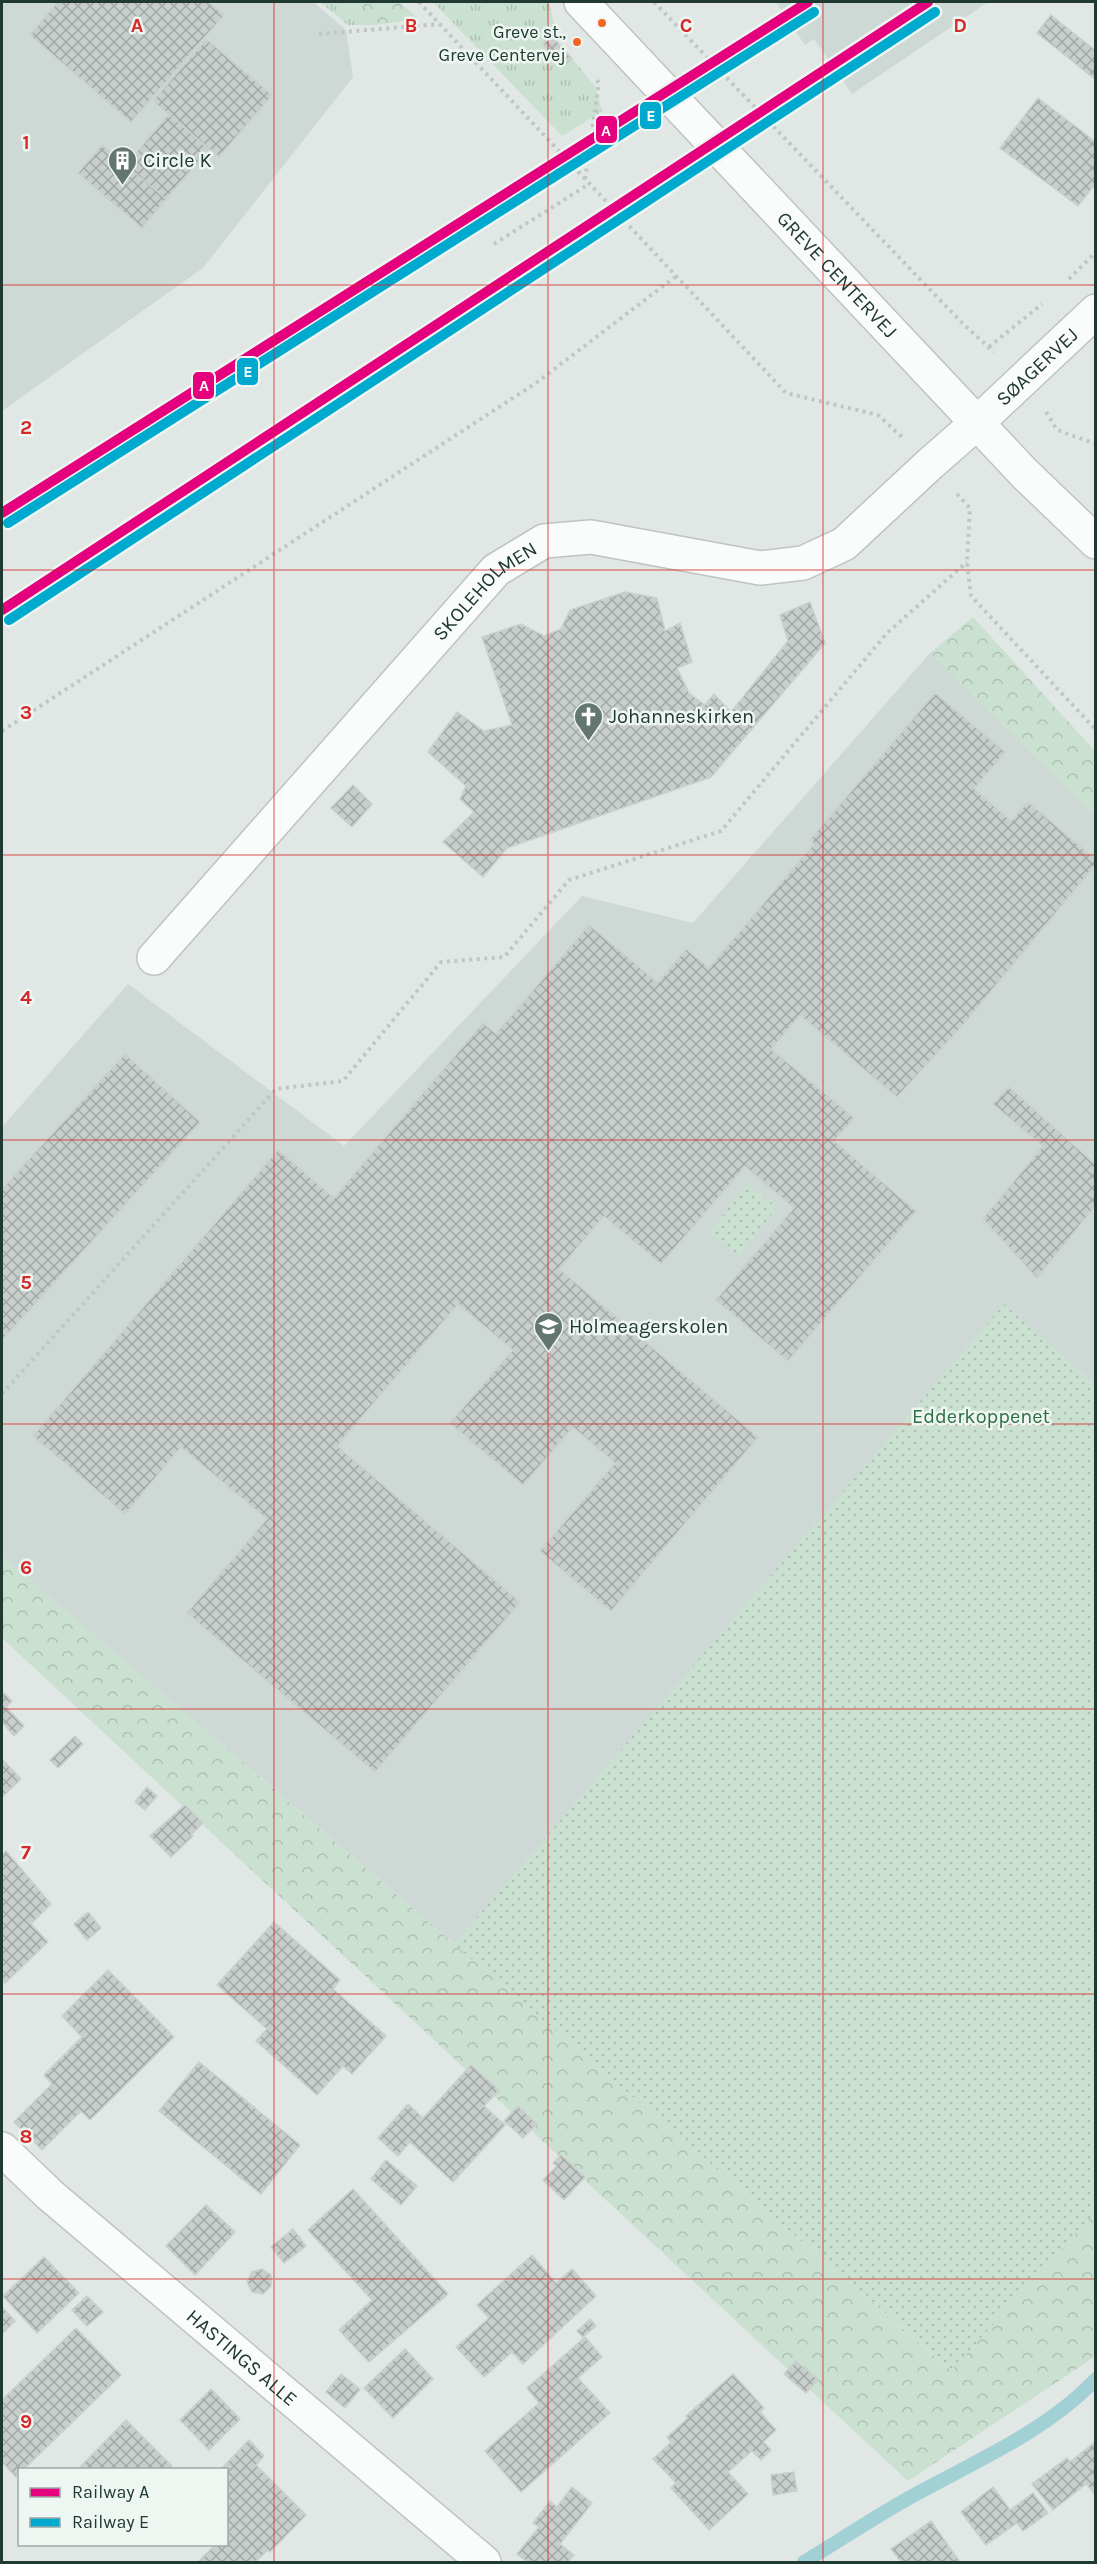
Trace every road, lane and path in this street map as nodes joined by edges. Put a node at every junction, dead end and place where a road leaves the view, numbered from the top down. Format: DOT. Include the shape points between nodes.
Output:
graph roads {
  1 [pos="419,2"];
  2 [pos="581,2"];
  3 [pos="654,2"];
  4 [pos="440,24"];
  5 [pos="319,34"];
  6 [pos="592,75"];
  7 [pos="585,180"];
  8 [pos="589,184"];
  9 [pos="494,244"];
  10 [pos="1095,252"];
  11 [pos="675,277"];
  12 [pos="1065,283"];
  13 [pos="1048,298"];
  14 [pos="1095,311"];
  15 [pos="988,346"];
  16 [pos="1025,379"];
  17 [pos="978,422"];
  18 [pos="1095,444"];
  19 [pos="931,463"];
  20 [pos="1095,542"];
  21 [pos="967,562"];
  22 [pos="1095,730"];
  23 [pos="2,731"];
  24 [pos="154,958"];
  25 [pos="2,1394"];
  26 [pos="2,2149"];
  27 [pos="484,2562"];
  1 -- 4 [label="path"];
  2 -- 17 [label="street, GREVE CENTERVEJ"];
  3 -- 15 [label="path"];
  4 -- 5 [label="path"];
  4 -- 7 [label="path"];
  6 -- 7 [label="path" via="599,82"];
  7 -- 8 [label="path"];
  8 -- 9 [label="path"];
  8 -- 11 [label="path"];
  10 -- 12 [label="path"];
  11 -- 19 [label="path" via="786,393 878,415"];
  11 -- 23 [label="path" via="536,383"];
  13 -- 15 [label="path"];
  14 -- 16 [label="street, SØAGERVEJ"];
  15 -- 16 [label="path"];
  16 -- 17 [label="street, SØAGERVEJ"];
  16 -- 18 [label="path" via="1057,430"];
  17 -- 19 [label="street, SKOLEHOLMEN"];
  17 -- 20 [label="street, GREVE CENTERVEJ"];
  19 -- 21 [label="path" via="969,508"];
  19 -- 24 [label="street, SKOLEHOLMEN" via="844,544 803,562 760,568 591,537 544,541 496,570"];
  21 -- 22 [label="path" via="971,596"];
  21 -- 25 [label="path" via="887,633 721,831 569,880 504,957 441,962 343,1081 276,1089"];
  26 -- 27 [label="street, HASTINGS ALLE" via="50,2195"];
}
